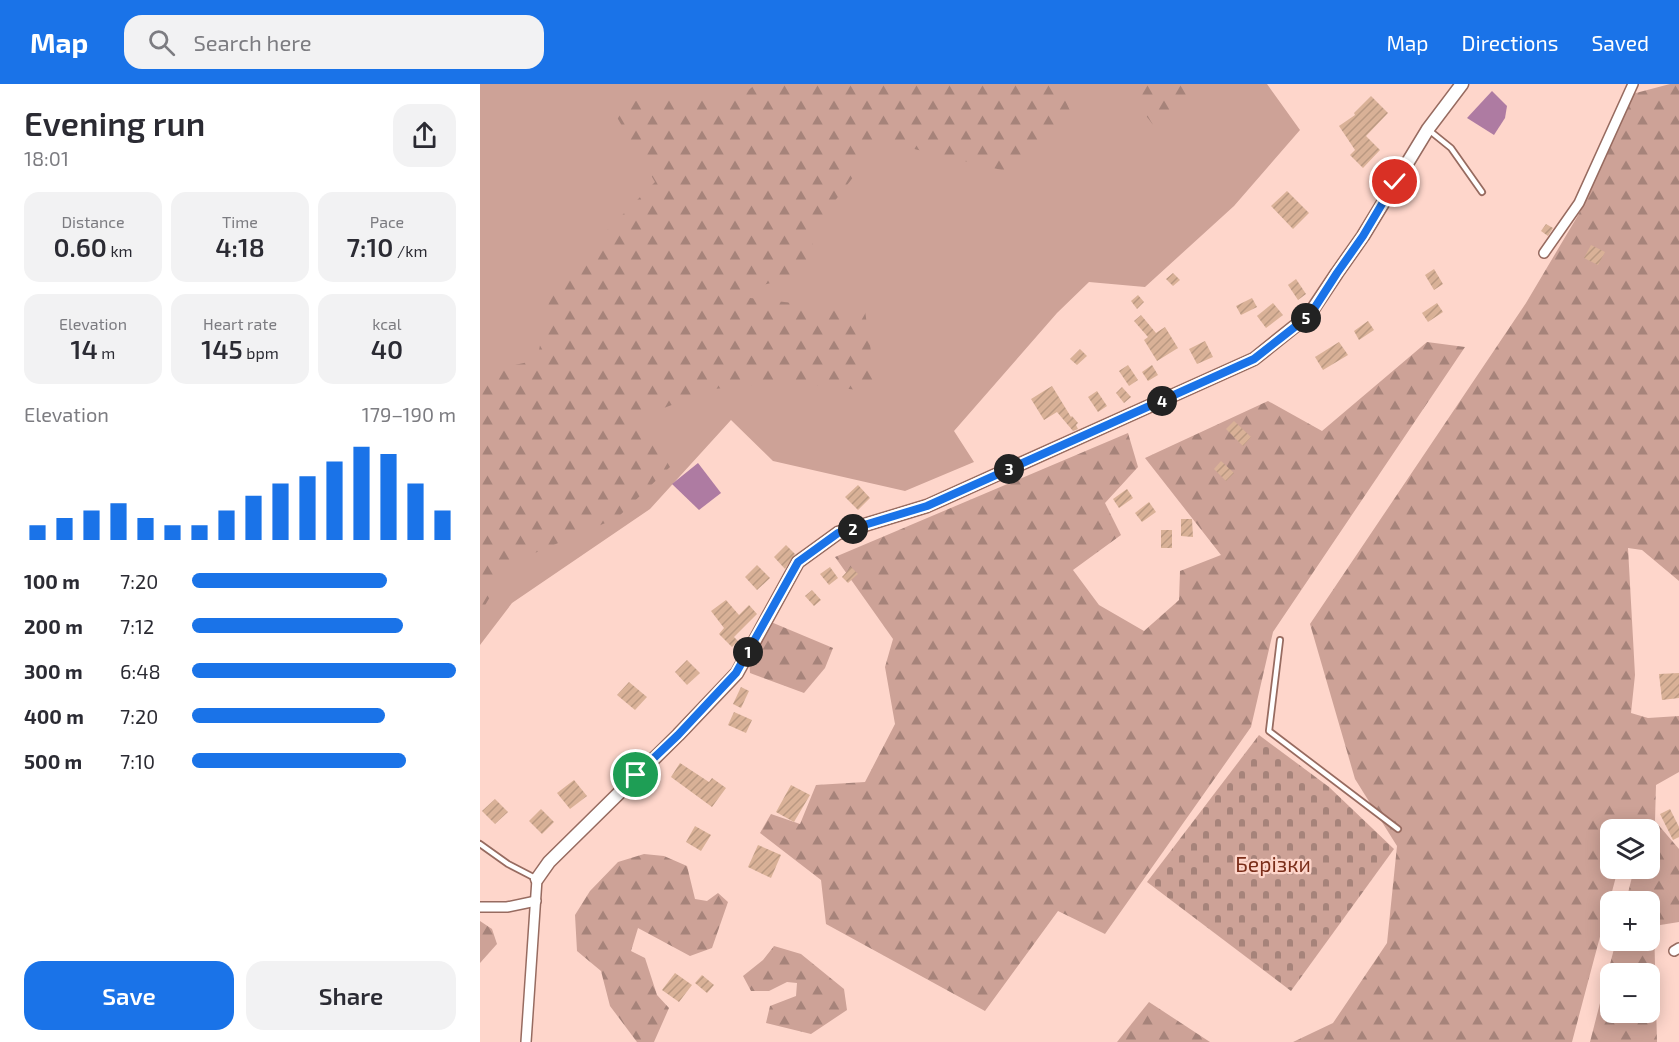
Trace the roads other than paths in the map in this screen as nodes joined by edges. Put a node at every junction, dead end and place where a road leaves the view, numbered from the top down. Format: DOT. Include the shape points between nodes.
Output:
graph roads {
  1 [pos="1462,84"];
  2 [pos="1633,84"];
  3 [pos="1428,129"];
  4 [pos="1482,192"];
  5 [pos="1544,253"];
  6 [pos="1280,640"];
  7 [pos="1398,829"];
  8 [pos="480,844"];
  9 [pos="537,879"];
  10 [pos="536,901"];
  11 [pos="480,907"];
  12 [pos="526,1042"];
  1 -- 3 [label="street"];
  2 -- 5 [label="street" via="1580,203"];
  3 -- 4 [label="lane" via="1451,147"];
  3 -- 9 [label="street" via="1310,315 1254,359 927,506 838,533 798,562 736,673 549,862"];
  6 -- 7 [label="lane" via="1269,731"];
  8 -- 9 [label="lane"];
  9 -- 10 [label="street"];
  10 -- 11 [label="street"];
  10 -- 12 [label="street"];
}
